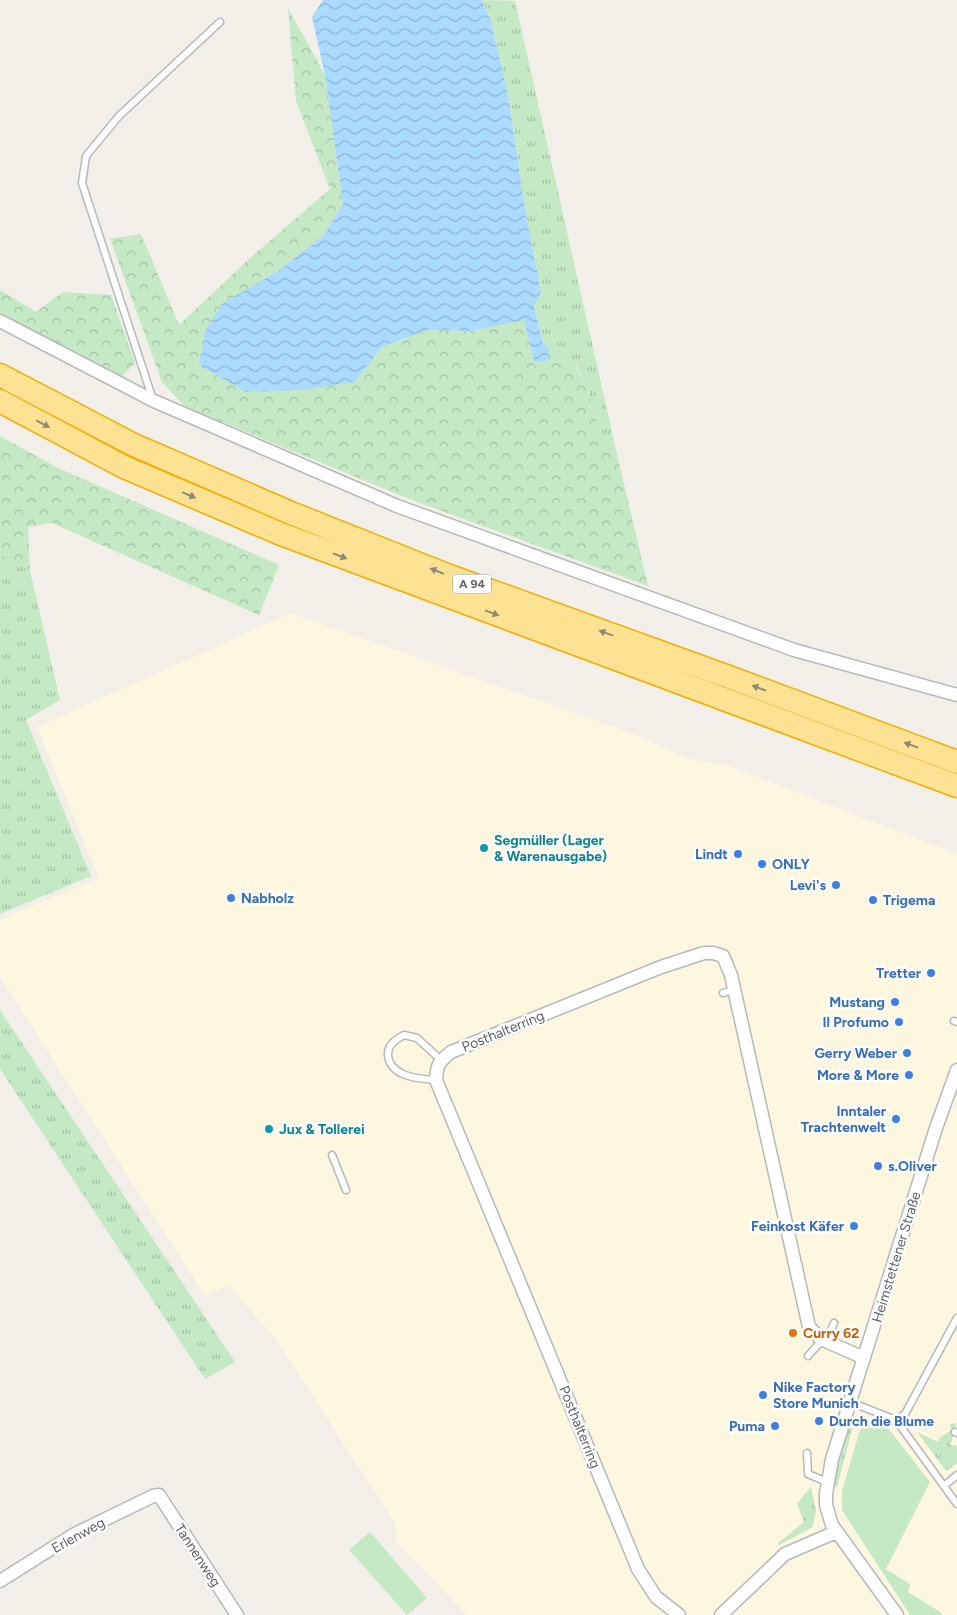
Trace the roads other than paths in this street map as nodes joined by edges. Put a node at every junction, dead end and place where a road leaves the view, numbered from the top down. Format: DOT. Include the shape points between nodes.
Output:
graph roads {
  1 [pos="220,22"];
  2 [pos="0,321"];
  3 [pos="0,374"];
  4 [pos="0,401"];
  5 [pos="154,401"];
  6 [pos="957,694"];
  7 [pos="957,762"];
  8 [pos="957,786"];
  9 [pos="441,1060"];
  10 [pos="957,1070"];
  11 [pos="436,1080"];
  12 [pos="332,1155"];
  13 [pos="346,1190"];
  14 [pos="957,1318"];
  15 [pos="834,1323"];
  16 [pos="821,1339"];
  17 [pos="808,1356"];
  18 [pos="864,1358"];
  19 [pos="850,1402"];
  20 [pos="896,1420"];
  21 [pos="807,1453"];
  22 [pos="957,1475"];
  23 [pos="827,1482"];
  24 [pos="944,1486"];
  25 [pos="159,1495"];
  26 [pos="957,1504"];
  27 [pos="836,1532"];
  28 [pos="0,1581"];
  29 [pos="237,1615"];
  30 [pos="679,1615"];
  31 [pos="721,1615"];
  32 [pos="897,1615"];
  1 -- 5 [label="lane" via="119,116 86,156 82,183"];
  2 -- 5 [label="street"];
  7 -- 3 [label="highway, A 94, one-way" via="447,575 292,513 134,445"];
  4 -- 8 [label="highway, A 94, one-way" via="124,467 281,534"];
  5 -- 6 [label="street" via="397,506 794,650"];
  9 -- 11 [label="street"];
  9 -- 11 [label="lane" via="417,1038 404,1035 392,1043 388,1052 389,1062 395,1070 412,1077"];
  9 -- 16 [label="street, Posthalterring" via="451,1052 661,967 704,953 714,952 723,956 731,975 728,992 809,1328"];
  10 -- 18 [label="street, Heimstettener Straße"];
  11 -- 30 [label="street, Posthalterring" via="638,1569 656,1598"];
  12 -- 13 [label="lane"];
  14 -- 20 [label="lane" via="905,1414"];
  15 -- 16 [label="lane"];
  16 -- 17 [label="lane"];
  16 -- 18 [label="street"];
  18 -- 19 [label="street, Heimstettener Straße"];
  19 -- 20 [label="lane"];
  19 -- 23 [label="street, Heimstettener Straße"];
  20 -- 24 [label="lane"];
  21 -- 23 [label="lane" via="808,1474"];
  22 -- 24 [label="lane"];
  23 -- 27 [label="street, Heimstettener Straße" via="826,1505"];
  24 -- 26 [label="lane"];
  25 -- 28 [label="street, Erlenweg" via="73,1535"];
  25 -- 29 [label="street, Tannenweg"];
  27 -- 31 [label="street" via="786,1554"];
  27 -- 32 [label="street, Heimstettener Straße"];
}
